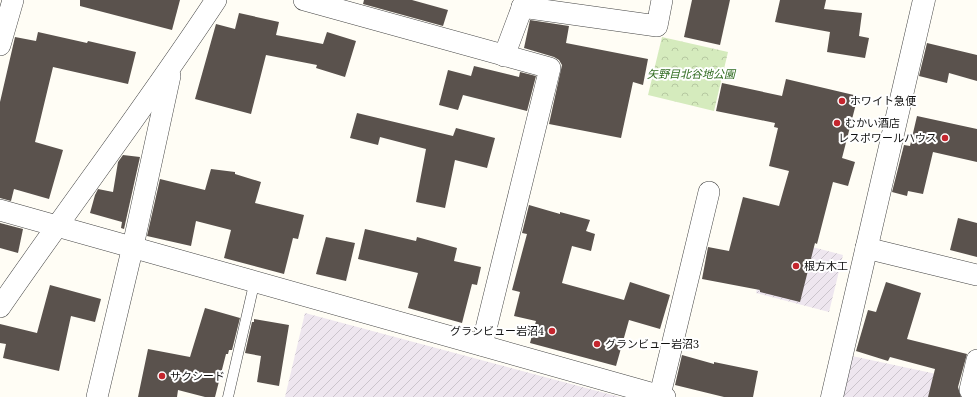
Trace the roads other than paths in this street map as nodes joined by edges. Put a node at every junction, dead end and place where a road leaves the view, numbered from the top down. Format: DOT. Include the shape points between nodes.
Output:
graph roads {
  1 [pos="13,0"];
  2 [pos="216,0"];
  3 [pos="304,0"];
  4 [pos="662,0"];
  5 [pos="924,0"];
  6 [pos="524,3"];
  7 [pos="0,45"];
  8 [pos="504,56"];
  9 [pos="172,68"];
  10 [pos="708,192"];
  11 [pos="0,210"];
  12 [pos="56,226"];
  13 [pos="133,246"];
  14 [pos="866,248"];
  15 [pos="977,275"];
  16 [pos="254,280"];
  17 [pos="0,307"];
  18 [pos="482,345"];
  19 [pos="977,360"];
  20 [pos="970,390"];
  21 [pos="662,396"];
  22 [pos="97,397"];
  23 [pos="228,397"];
  24 [pos="832,397"];
  1 -- 7 [label="street"];
  2 -- 9 [label="street"];
  3 -- 8 [label="street"];
  4 -- 6 [label="street" via="657,26"];
  5 -- 14 [label="street"];
  6 -- 8 [label="street"];
  8 -- 18 [label="street" via="550,68"];
  9 -- 12 [label="street"];
  9 -- 13 [label="street"];
  10 -- 21 [label="street"];
  11 -- 12 [label="street"];
  12 -- 13 [label="street"];
  12 -- 17 [label="street"];
  13 -- 16 [label="street"];
  13 -- 22 [label="street"];
  14 -- 15 [label="street"];
  14 -- 24 [label="street"];
  16 -- 18 [label="street"];
  16 -- 23 [label="lane"];
  18 -- 21 [label="street"];
  19 -- 20 [label="street"];
}
